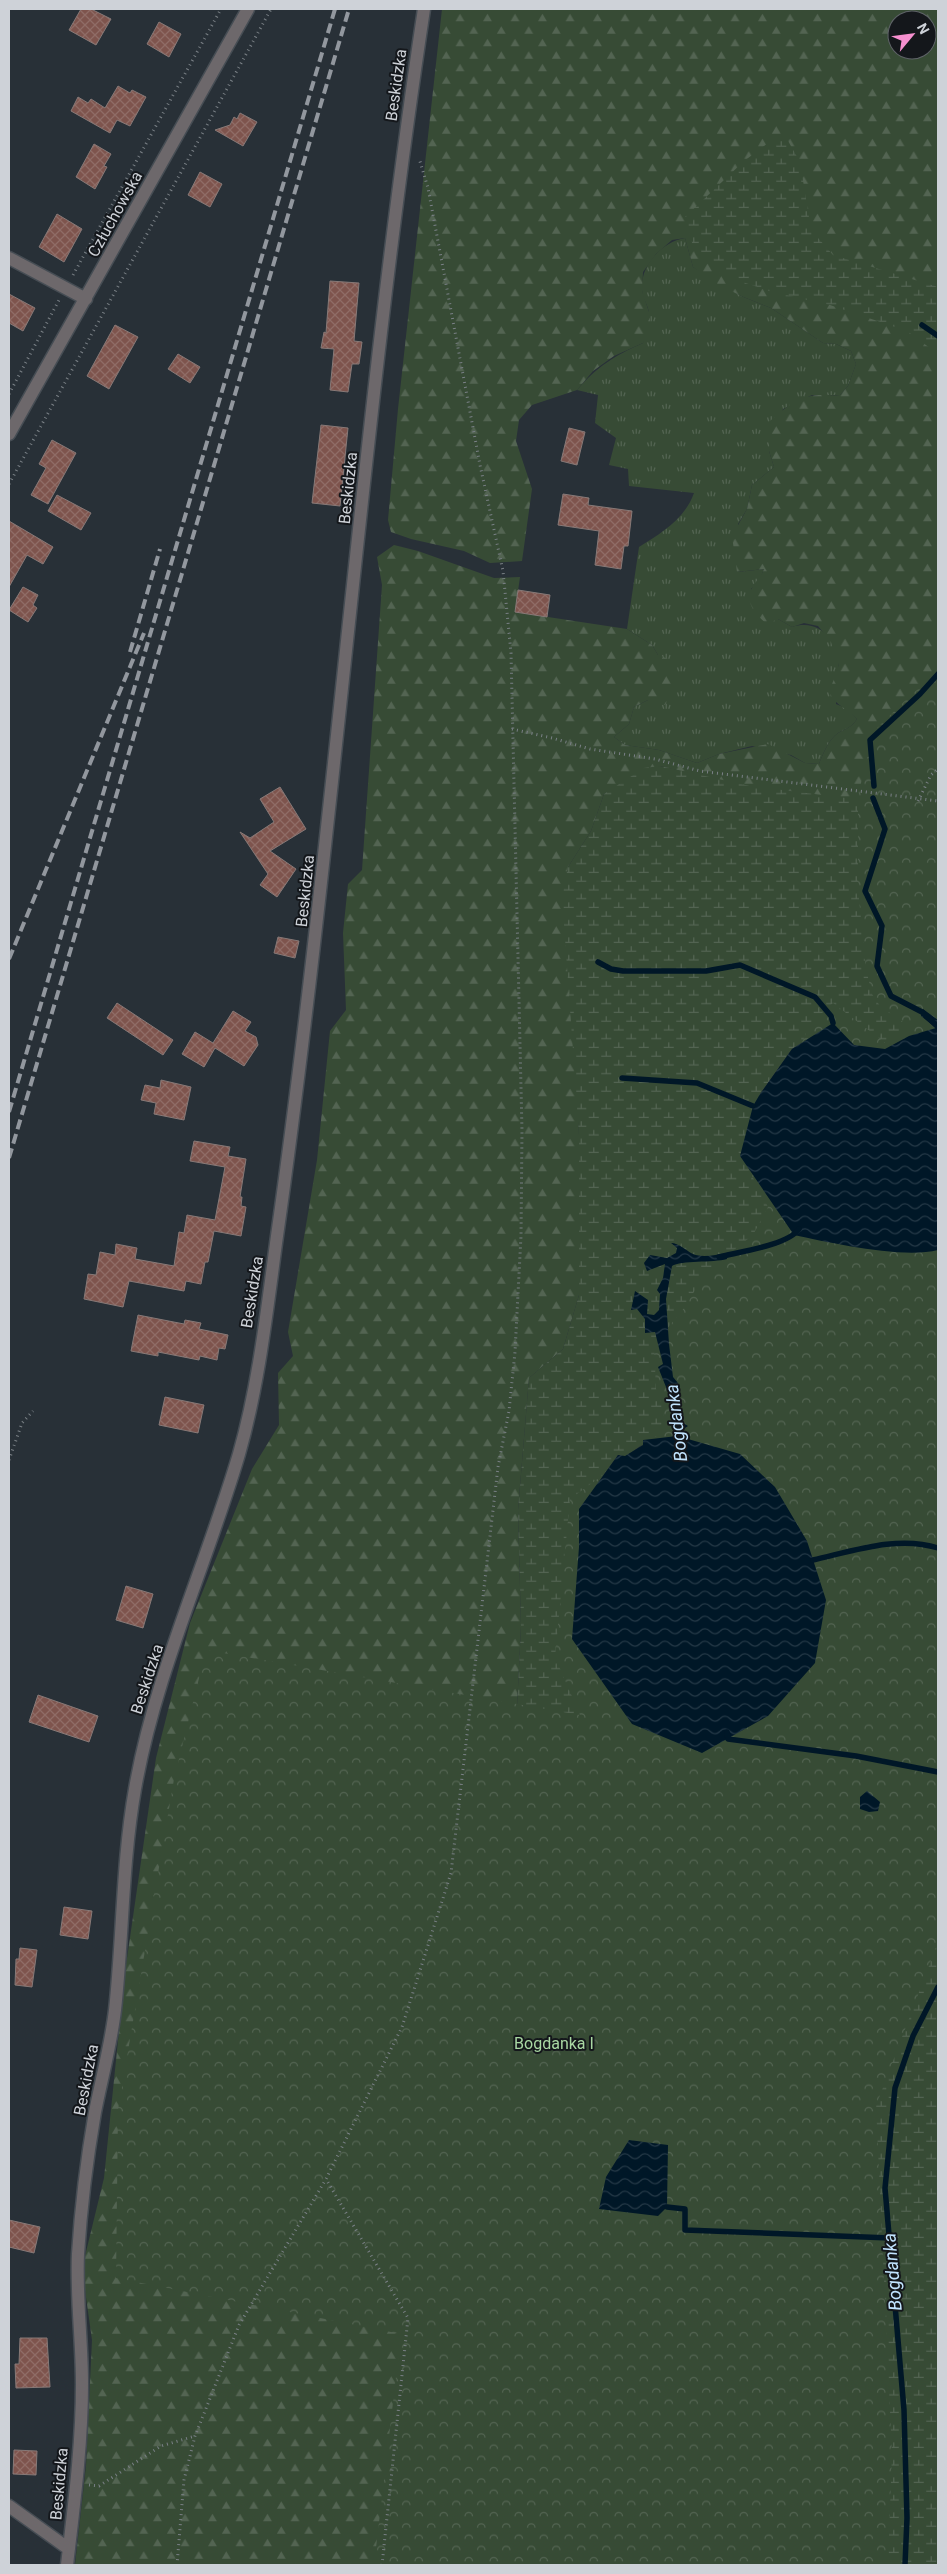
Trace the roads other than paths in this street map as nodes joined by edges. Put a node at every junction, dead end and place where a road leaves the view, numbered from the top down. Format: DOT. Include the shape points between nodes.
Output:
graph roads {
  1 [pos="248,9"];
  2 [pos="424,9"];
  3 [pos="9,258"];
  4 [pos="86,299"];
  5 [pos="9,434"];
  6 [pos="9,2506"];
  7 [pos="69,2549"];
  8 [pos="67,2565"];
  1 -- 4 [label="street, Człuchowska"];
  2 -- 7 [label="street, Beskidzka" via="385,303 318,922 277,1238 254,1386 236,1465 147,1732 133,1800 115,2009 109,2055 95,2112 82,2209 78,2262 82,2375 77,2483"];
  3 -- 4 [label="street"];
  4 -- 5 [label="street, Człuchowska"];
  6 -- 7 [label="street"];
  7 -- 8 [label="street, Beskidzka"];
}
